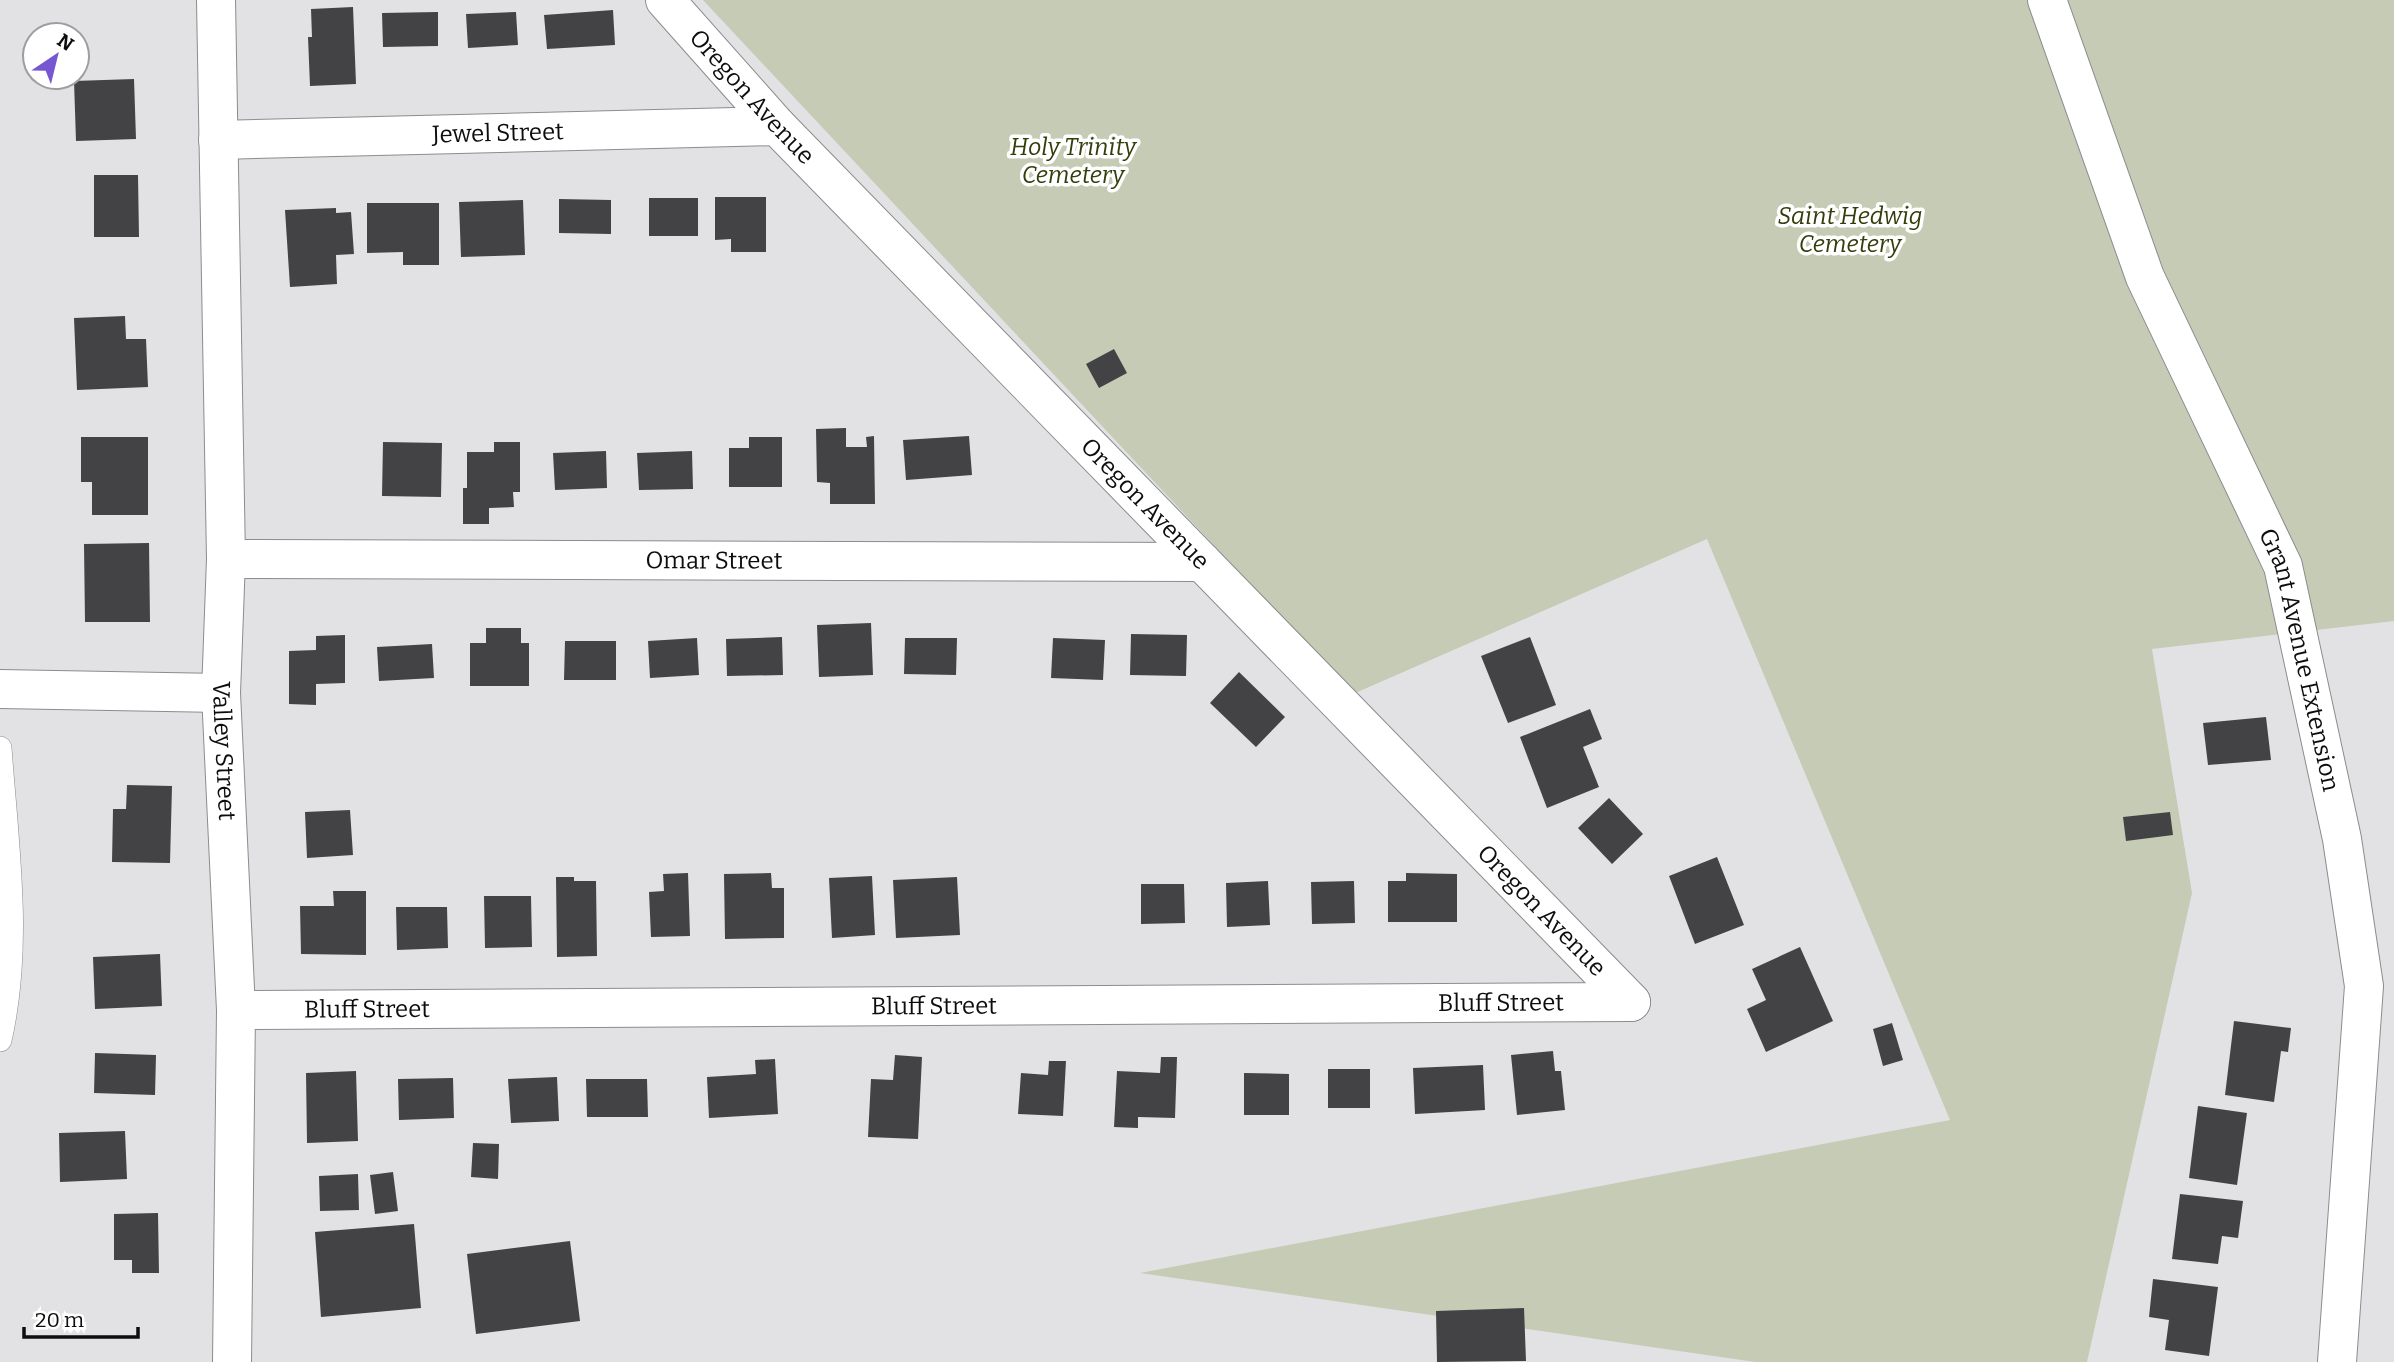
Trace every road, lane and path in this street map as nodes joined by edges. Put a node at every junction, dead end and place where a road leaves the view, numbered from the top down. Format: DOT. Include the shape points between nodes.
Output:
graph roads {
  1 [pos="216,0"];
  2 [pos="665,0"];
  3 [pos="2047,0"];
  4 [pos="777,126"];
  5 [pos="218,140"];
  6 [pos="226,559"];
  7 [pos="1202,562"];
  8 [pos="0,689"];
  9 [pos="221,693"];
  10 [pos="0,748"];
  11 [pos="2379,990"];
  12 [pos="1631,1002"];
  13 [pos="236,1010"];
  14 [pos="0,1040"];
  15 [pos="232,1362"];
  16 [pos="2337,1362"];
  1 -- 5 [label="street, Valley Street"];
  2 -- 4 [label="street, Oregon Avenue"];
  3 -- 11 [label="street, Grant Avenue Extension" via="2145,277 2283,566"];
  4 -- 5 [label="street, Jewel Street"];
  4 -- 7 [label="street, Oregon Avenue"];
  5 -- 6 [label="street, Valley Street"];
  6 -- 7 [label="street, Omar Street"];
  6 -- 9 [label="street, Valley Street"];
  7 -- 12 [label="street, Oregon Avenue"];
  8 -- 9 [label="street"];
  9 -- 13 [label="street, Valley Street"];
  10 -- 14 [label="lane" via="11,954"];
  11 -- 16 [label="street, Grant Avenue Extension"];
  12 -- 13 [label="street, Bluff Street"];
  13 -- 15 [label="street, Valley Street"];
}
